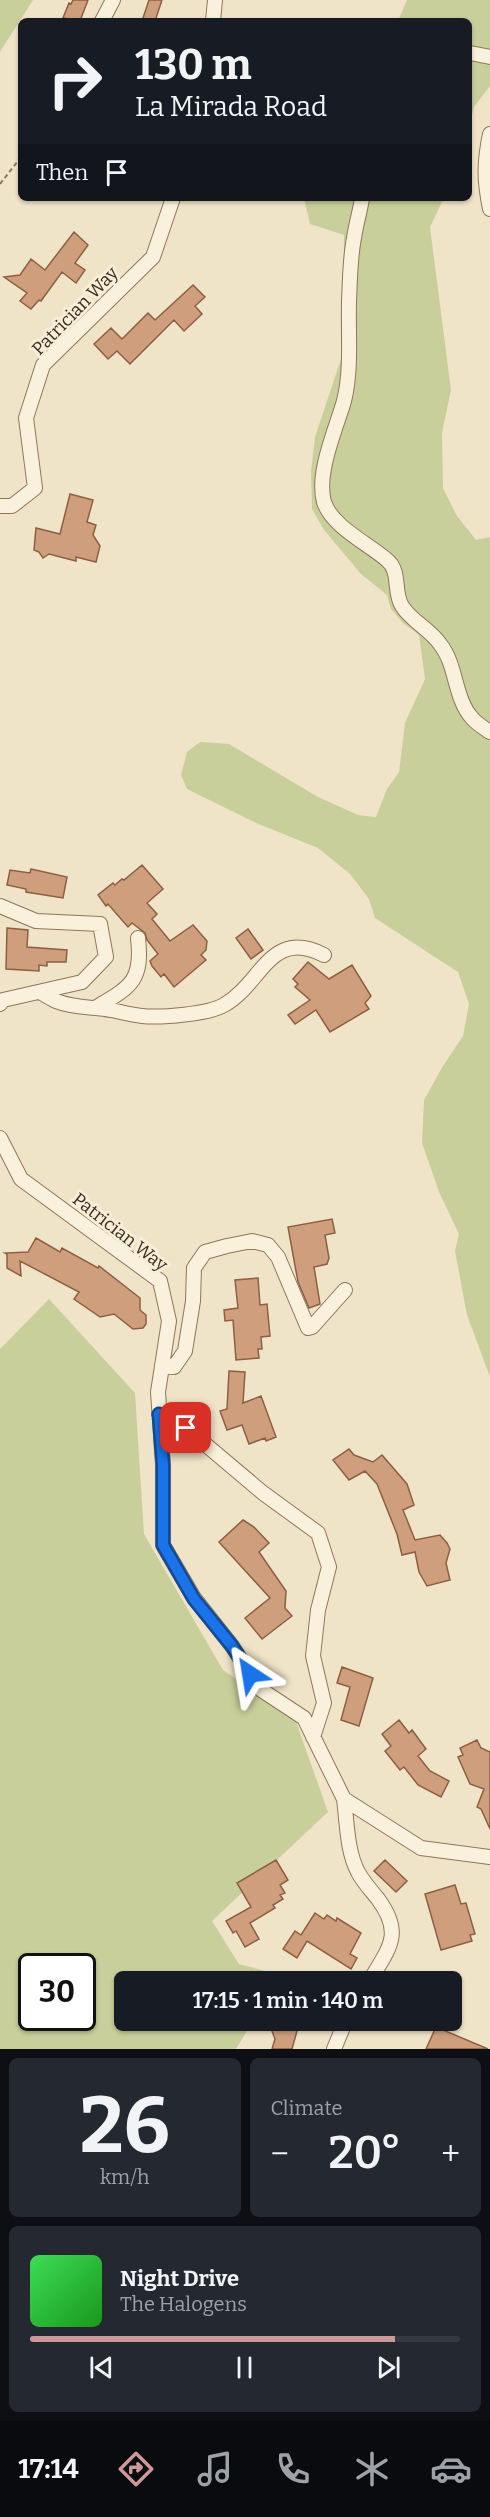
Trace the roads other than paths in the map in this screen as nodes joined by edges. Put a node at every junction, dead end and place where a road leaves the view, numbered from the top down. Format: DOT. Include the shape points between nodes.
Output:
graph roads {
  1 [pos="113,0"];
  2 [pos="215,0"];
  3 [pos="104,18"];
  4 [pos="213,18"];
  5 [pos="472,53"];
  6 [pos="490,57"];
  7 [pos="490,134"];
  8 [pos="172,201"];
  9 [pos="361,201"];
  10 [pos="490,209"];
  11 [pos="0,506"];
  12 [pos="490,732"];
  13 [pos="0,906"];
  14 [pos="138,938"];
  15 [pos="324,955"];
  16 [pos="40,992"];
  17 [pos="0,1004"];
  18 [pos="95,1008"];
  19 [pos="1,1141"];
  20 [pos="345,1290"];
  21 [pos="162,1365"];
  22 [pos="159,1414"];
  23 [pos="313,1737"];
  24 [pos="344,1799"];
  25 [pos="490,1857"];
  26 [pos="376,1971"];
  27 [pos="341,2031"];
  28 [pos="334,2049"];
  1 -- 3 [label="street"];
  2 -- 4 [label="street"];
  5 -- 6 [label="street"];
  7 -- 10 [label="street" via="484,183"];
  8 -- 11 [label="street, Patrician Way" via="153,257 43,365 26,418 35,488 12,506"];
  9 -- 12 [label="street" via="354,237 344,399 327,456 324,503 353,536 389,561 402,607 443,646 466,710"];
  13 -- 16 [label="street" via="36,921 100,924 106,957 82,982"];
  14 -- 18 [label="street" via="140,958 134,981"];
  15 -- 18 [label="street" via="308,947 287,948 222,1007 143,1017"];
  16 -- 17 [label="street"];
  16 -- 18 [label="street" via="55,1001"];
  19 -- 21 [label="street, Patrician Way" via="21,1179 159,1281 170,1321"];
  20 -- 21 [label="street" via="308,1328 290,1280 268,1245 252,1241 206,1252 194,1268 185,1351 174,1366"];
  21 -- 22 [label="street, Patrician Way"];
  22 -- 23 [label="street, Patrician Way" via="163,1545 194,1599 260,1689 304,1718"];
  22 -- 23 [label="street" via="186,1428 318,1533 329,1567 318,1610 313,1656 324,1703"];
  23 -- 24 [label="street, Patrician Way"];
  24 -- 25 [label="street" via="421,1848"];
  24 -- 26 [label="street" via="358,1872 389,1914 393,1934"];
  27 -- 28 [label="street"];
}
